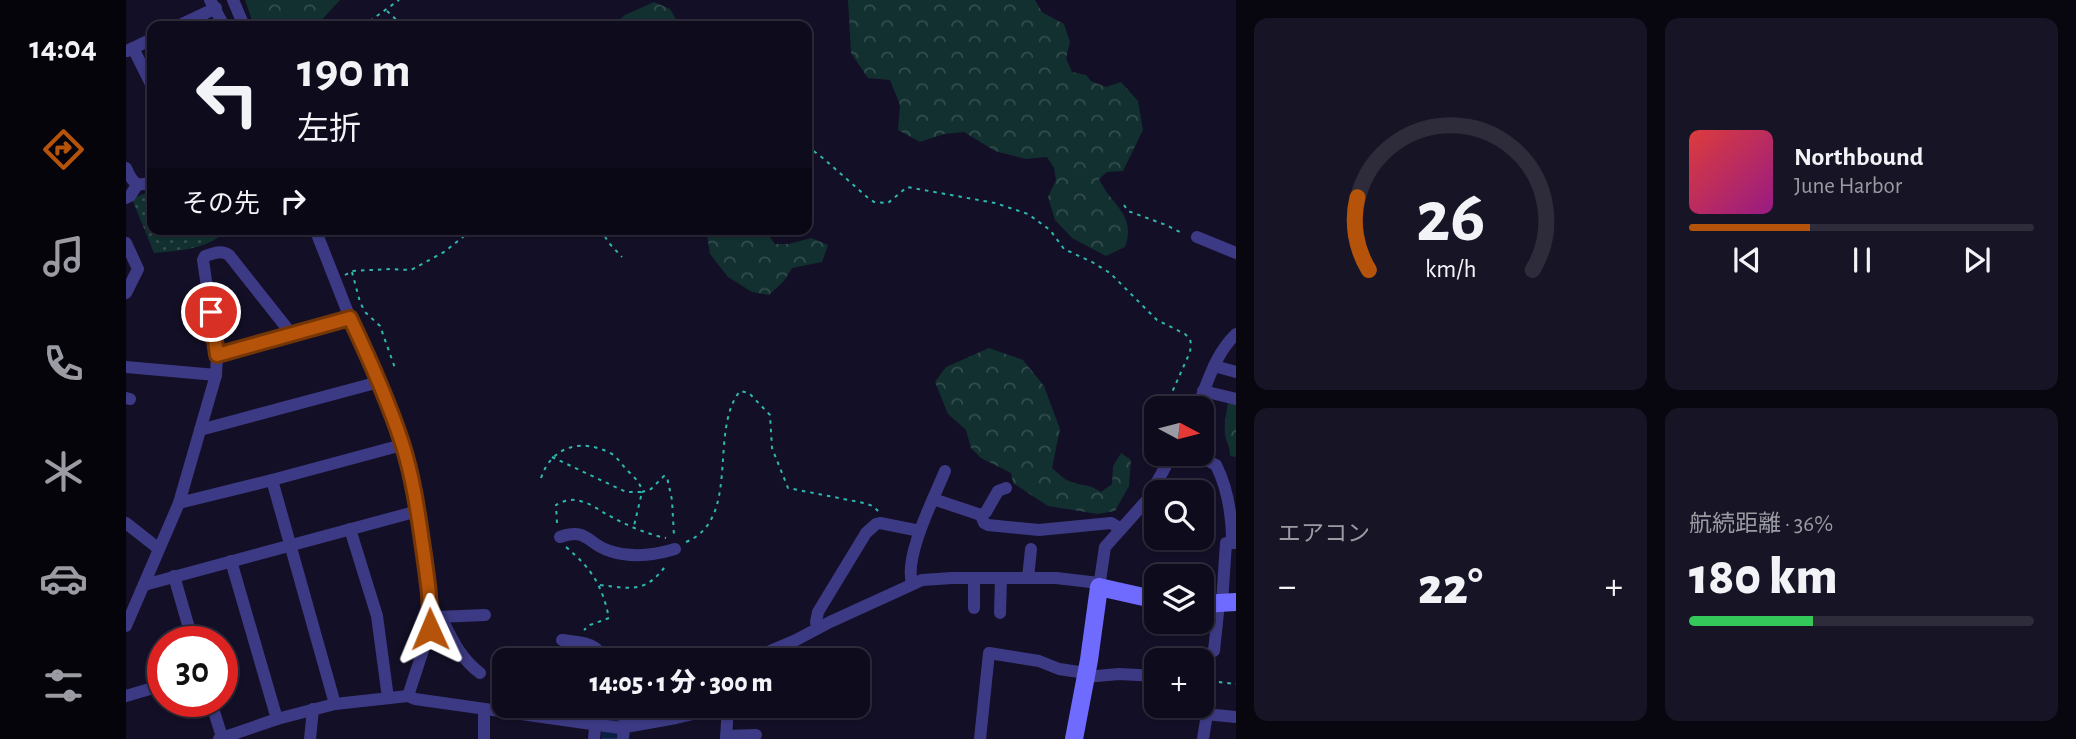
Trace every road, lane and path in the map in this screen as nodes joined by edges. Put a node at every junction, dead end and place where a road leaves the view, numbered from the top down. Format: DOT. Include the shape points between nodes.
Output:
graph roads {
  1 [pos="233,0"];
  2 [pos="400,0"];
  3 [pos="213,4"];
  4 [pos="386,11"];
  5 [pos="186,21"];
  6 [pos="222,21"];
  7 [pos="242,21"];
  8 [pos="371,21"];
  9 [pos="397,21"];
  10 [pos="147,41"];
  11 [pos="130,49"];
  12 [pos="147,78"];
  13 [pos="812,150"];
  14 [pos="126,168"];
  15 [pos="147,184"];
  16 [pos="137,185"];
  17 [pos="126,198"];
  18 [pos="1124,205"];
  19 [pos="317,235"];
  20 [pos="465,235"];
  21 [pos="604,235"];
  22 [pos="1197,237"];
  23 [pos="126,243"];
  24 [pos="1236,253"];
  25 [pos="622,257"];
  26 [pos="352,271"];
  27 [pos="335,281"];
  28 [pos="126,293"];
  29 [pos="350,318"];
  30 [pos="1236,334"];
  31 [pos="289,335"];
  32 [pos="217,355"];
  33 [pos="1214,366"];
  34 [pos="126,367"];
  35 [pos="395,368"];
  36 [pos="1236,372"];
  37 [pos="216,375"];
  38 [pos="379,382"];
  39 [pos="1203,391"];
  40 [pos="1170,396"];
  41 [pos="1201,396"];
  42 [pos="1236,400"];
  43 [pos="200,430"];
  44 [pos="402,445"];
  45 [pos="552,457"];
  46 [pos="1214,464"];
  47 [pos="1166,466"];
  48 [pos="945,471"];
  49 [pos="541,478"];
  50 [pos="271,480"];
  51 [pos="1006,488"];
  52 [pos="642,492"];
  53 [pos="933,499"];
  54 [pos="179,503"];
  55 [pos="418,511"];
  56 [pos="981,515"];
  57 [pos="126,523"];
  58 [pos="880,523"];
  59 [pos="634,527"];
  60 [pos="350,529"];
  61 [pos="1121,529"];
  62 [pos="920,531"];
  63 [pos="560,537"];
  64 [pos="1234,543"];
  65 [pos="289,546"];
  66 [pos="676,546"];
  67 [pos="159,549"];
  68 [pos="1031,549"];
  69 [pos="231,561"];
  70 [pos="174,576"];
  71 [pos="974,578"];
  72 [pos="1001,578"];
  73 [pos="1028,578"];
  74 [pos="912,583"];
  75 [pos="144,585"];
  76 [pos="600,585"];
  77 [pos="1099,585"];
  78 [pos="1144,597"];
  79 [pos="1220,603"];
  80 [pos="974,608"];
  81 [pos="1000,613"];
  82 [pos="485,615"];
  83 [pos="436,617"];
  84 [pos="126,626"];
  85 [pos="188,626"];
  86 [pos="818,628"];
  87 [pos="562,640"];
  88 [pos="595,648"];
  89 [pos="777,648"];
  90 [pos="1214,651"];
  91 [pos="480,673"];
  92 [pos="1086,675"];
  93 [pos="1144,675"];
  94 [pos="1214,681"];
  95 [pos="1236,684"];
  96 [pos="147,690"];
  97 [pos="126,696"];
  98 [pos="408,696"];
  99 [pos="388,698"];
  100 [pos="335,704"];
  101 [pos="313,709"];
  102 [pos="484,709"];
  103 [pos="215,717"];
  104 [pos="1236,717"];
  105 [pos="676,718"];
  106 [pos="727,718"];
  107 [pos="277,719"];
  108 [pos="596,730"];
  109 [pos="622,731"];
  110 [pos="756,734"];
  111 [pos="220,738"];
  112 [pos="726,738"];
  113 [pos="310,739"];
  114 [pos="484,739"];
  115 [pos="980,739"];
  116 [pos="1074,739"];
  117 [pos="1203,739"];
  1 -- 7 [label="street"];
  2 -- 4 [label="path"];
  3 -- 5 [label="street"];
  3 -- 6 [label="street"];
  4 -- 8 [label="path"];
  4 -- 9 [label="path"];
  10 -- 11 [label="street"];
  11 -- 12 [label="street"];
  13 -- 40 [label="path" via="874,202 888,203 907,187 995,203 1040,221 1064,249 1110,273 1157,320 1190,339 1190,352"];
  14 -- 16 [label="street"];
  15 -- 16 [label="street"];
  16 -- 17 [label="street"];
  18 -- 22 [label="path" via="1178,233"];
  19 -- 27 [label="street"];
  20 -- 26 [label="path" via="411,270"];
  21 -- 25 [label="path"];
  22 -- 24 [label="street"];
  23 -- 28 [label="street" via="138,269"];
  26 -- 27 [label="path"];
  26 -- 35 [label="path" via="360,302 380,326"];
  27 -- 29 [label="street"];
  29 -- 31 [label="street"];
  29 -- 38 [label="street"];
  30 -- 33 [label="street"];
  31 -- 32 [label="street"];
  31 -- 32 [label="street" via="229,255 219,252 203,261"];
  32 -- 37 [label="street"];
  33 -- 36 [label="street"];
  33 -- 39 [label="street"];
  34 -- 37 [label="street"];
  37 -- 43 [label="street"];
  38 -- 43 [label="street"];
  38 -- 44 [label="street"];
  39 -- 41 [label="street"];
  39 -- 42 [label="street"];
  43 -- 54 [label="street"];
  44 -- 50 [label="street"];
  44 -- 55 [label="street"];
  45 -- 49 [label="path"];
  45 -- 52 [label="path" via="626,492"];
  45 -- 52 [label="path" via="579,446 609,452 634,476"];
  46 -- 64 [label="street" via="1228,496"];
  47 -- 61 [label="street" via="1147,500"];
  48 -- 53 [label="street"];
  50 -- 54 [label="street"];
  50 -- 65 [label="street"];
  51 -- 56 [label="street" via="998,491"];
  52 -- 59 [label="path"];
  52 -- 66 [label="path" via="667,477"];
  53 -- 56 [label="street"];
  53 -- 62 [label="street"];
  54 -- 67 [label="street"];
  55 -- 60 [label="street"];
  55 -- 83 [label="street"];
  56 -- 61 [label="street" via="988,525 1039,530 1111,523"];
  57 -- 67 [label="street"];
  58 -- 62 [label="street"];
  58 -- 66 [label="path" via="873,506 788,488 772,448 770,415 749,393 740,391 726,428 720,496 712,517 698,536"];
  58 -- 86 [label="street" via="866,533 843,568 818,612"];
  60 -- 65 [label="street"];
  60 -- 99 [label="street" via="377,616"];
  61 -- 77 [label="street" via="1105,547"];
  62 -- 74 [label="street" via="909,573"];
  63 -- 66 [label="street" via="576,534 609,551 628,554 653,554"];
  64 -- 79 [label="street" via="1226,543"];
  65 -- 69 [label="street"];
  65 -- 100 [label="street"];
  66 -- 76 [label="path" via="665,568 645,586"];
  67 -- 75 [label="street"];
  68 -- 73 [label="street"];
  69 -- 70 [label="street"];
  69 -- 107 [label="street"];
  70 -- 75 [label="street"];
  70 -- 85 [label="street"];
  71 -- 72 [label="street"];
  71 -- 74 [label="street"];
  71 -- 80 [label="street"];
  72 -- 73 [label="street"];
  72 -- 81 [label="street"];
  73 -- 77 [label="street"];
  74 -- 86 [label="street"];
  75 -- 84 [label="street"];
  77 -- 78 [label="main road"];
  77 -- 92 [label="main road"];
  79 -- 90 [label="street"];
  82 -- 83 [label="street"];
  83 -- 91 [label="street" via="460,655"];
  83 -- 98 [label="street"];
  86 -- 89 [label="street"];
  87 -- 88 [label="street"];
  92 -- 93 [label="street"];
  92 -- 115 [label="street" via="989,653"];
  92 -- 116 [label="main road"];
  94 -- 95 [label="path"];
  96 -- 97 [label="street"];
  98 -- 99 [label="street"];
  98 -- 102 [label="street"];
  99 -- 100 [label="street"];
  100 -- 101 [label="street"];
  101 -- 107 [label="street"];
  101 -- 113 [label="street"];
  102 -- 108 [label="street"];
  102 -- 114 [label="street"];
  103 -- 111 [label="street"];
  104 -- 117 [label="street" via="1201,713"];
  105 -- 109 [label="street"];
  106 -- 112 [label="street"];
  107 -- 111 [label="street"];
  108 -- 109 [label="street"];
  110 -- 112 [label="street"];
}
